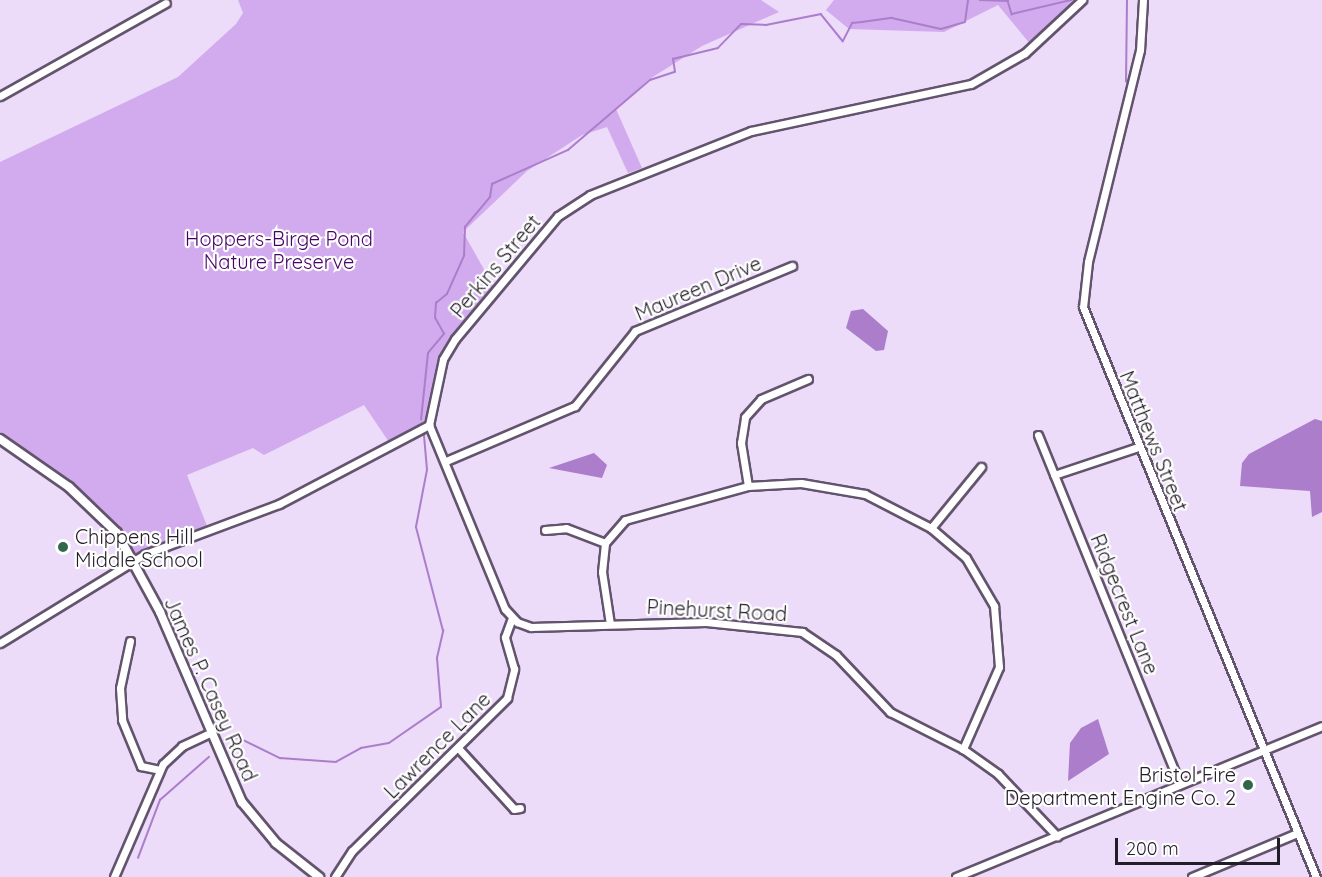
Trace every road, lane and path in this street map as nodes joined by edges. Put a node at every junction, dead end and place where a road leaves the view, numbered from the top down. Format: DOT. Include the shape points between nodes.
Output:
graph roads {
  1 [pos="1082,0"];
  2 [pos="1143,0"];
  3 [pos="166,3"];
  4 [pos="0,96"];
  5 [pos="792,266"];
  6 [pos="808,379"];
  7 [pos="429,425"];
  8 [pos="1038,435"];
  9 [pos="0,439"];
  10 [pos="1138,447"];
  11 [pos="446,461"];
  12 [pos="981,467"];
  13 [pos="1054,475"];
  14 [pos="748,486"];
  15 [pos="931,528"];
  16 [pos="545,530"];
  17 [pos="604,543"];
  18 [pos="135,560"];
  19 [pos="512,618"];
  20 [pos="610,624"];
  21 [pos="130,641"];
  22 [pos="0,643"];
  23 [pos="1322,726"];
  24 [pos="210,733"];
  25 [pos="459,749"];
  26 [pos="963,749"];
  27 [pos="1263,751"];
  28 [pos="160,770"];
  29 [pos="1180,784"];
  30 [pos="520,808"];
  31 [pos="1298,833"];
  32 [pos="1057,836"];
  33 [pos="114,877"];
  34 [pos="319,877"];
  35 [pos="335,877"];
  36 [pos="956,877"];
  37 [pos="1192,877"];
  38 [pos="1316,877"];
  1 -- 7 [label="street, Perkins Street" via="1015,61 971,84 751,132 590,195 558,216 455,339 443,359"];
  2 -- 10 [label="street, Matthews Street" via="1140,50 1082,292 1086,320"];
  3 -- 4 [label="street"];
  5 -- 11 [label="street, Maureen Drive" via="635,331 575,406"];
  6 -- 14 [label="street" via="761,399 745,417 741,443"];
  7 -- 11 [label="street"];
  7 -- 18 [label="street" via="279,504"];
  8 -- 13 [label="street, Ridgecrest Lane"];
  9 -- 18 [label="main road, James P. Casey Road" via="86,501"];
  10 -- 13 [label="street"];
  10 -- 27 [label="street, Matthews Street"];
  11 -- 19 [label="street"];
  12 -- 15 [label="street"];
  13 -- 29 [label="street, Ridgecrest Lane"];
  14 -- 15 [label="street" via="801,483 865,494"];
  14 -- 17 [label="street" via="642,512 625,520"];
  15 -- 26 [label="street" via="966,558 987,590 998,618 1001,645 994,688"];
  16 -- 17 [label="street" via="566,528"];
  17 -- 20 [label="street" via="602,572"];
  18 -- 22 [label="street"];
  18 -- 24 [label="main road, James P. Casey Road"];
  19 -- 20 [label="street, Pinehurst Road" via="531,627"];
  19 -- 25 [label="street, Lawrence Lane" via="505,637 514,669 511,691"];
  20 -- 26 [label="street, Pinehurst Road" via="706,622 802,632 836,655 890,712"];
  21 -- 28 [label="street" via="119,694 122,720 141,766"];
  23 -- 27 [label="street"];
  24 -- 28 [label="street" via="177,750"];
  24 -- 34 [label="main road, James P. Casey Road" via="230,780 260,825"];
  25 -- 30 [label="street" via="514,809"];
  25 -- 35 [label="street, Lawrence Lane" via="352,851"];
  26 -- 32 [label="street, Pinehurst Road" via="1005,780"];
  27 -- 29 [label="street"];
  27 -- 31 [label="street, Matthews Street"];
  28 -- 33 [label="street"];
  29 -- 32 [label="street"];
  31 -- 37 [label="street"];
  31 -- 38 [label="street, Matthews Street"];
  32 -- 36 [label="street"];
}
